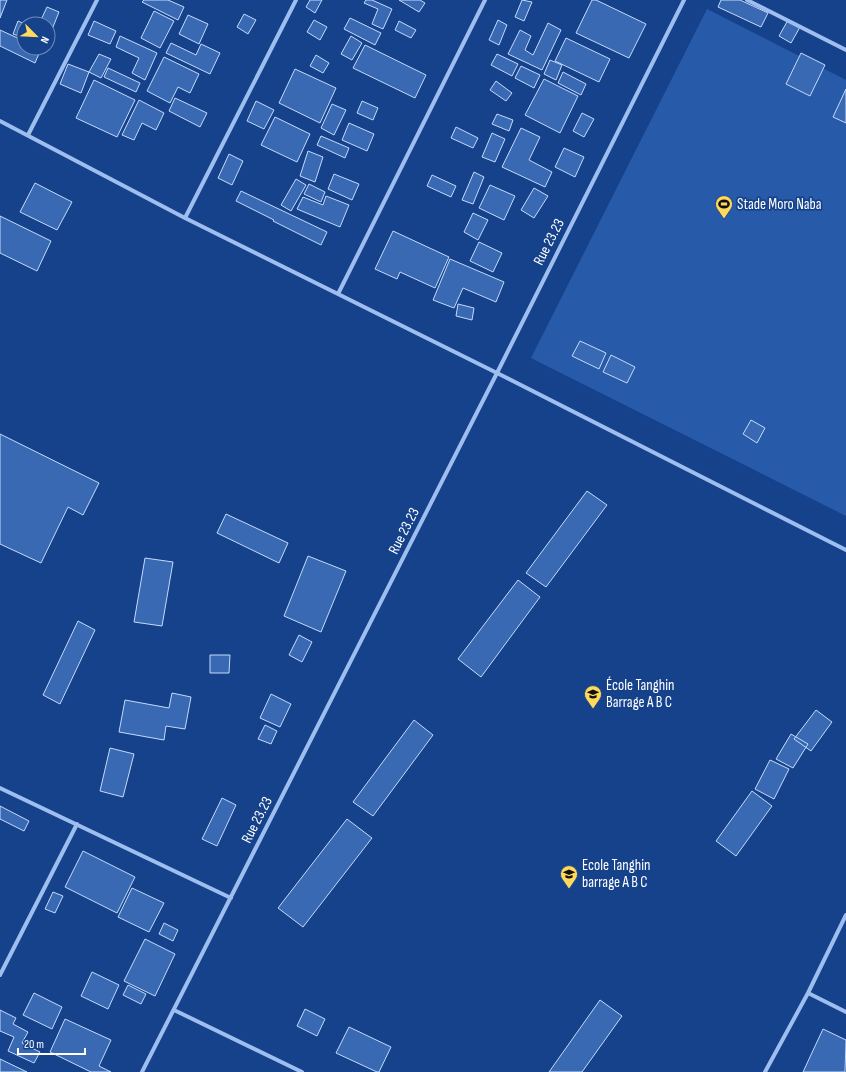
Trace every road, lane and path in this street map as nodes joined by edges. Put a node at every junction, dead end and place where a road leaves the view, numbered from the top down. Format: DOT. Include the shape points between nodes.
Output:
graph roads {
  1 [pos="97,0"];
  2 [pos="296,0"];
  3 [pos="486,0"];
  4 [pos="684,0"];
  5 [pos="747,0"];
  6 [pos="846,50"];
  7 [pos="0,121"];
  8 [pos="28,135"];
  9 [pos="185,218"];
  10 [pos="338,294"];
  11 [pos="497,373"];
  12 [pos="846,550"];
  13 [pos="0,788"];
  14 [pos="77,824"];
  15 [pos="231,898"];
  16 [pos="846,915"];
  17 [pos="0,975"];
  18 [pos="808,993"];
  19 [pos="174,1010"];
  20 [pos="846,1012"];
  21 [pos="142,1072"];
  22 [pos="302,1072"];
  23 [pos="765,1072"];
  1 -- 8 [label="street"];
  2 -- 9 [label="street"];
  3 -- 10 [label="street"];
  4 -- 11 [label="street, Rue 23.23"];
  5 -- 6 [label="street"];
  7 -- 8 [label="street"];
  8 -- 9 [label="street"];
  9 -- 10 [label="street"];
  10 -- 11 [label="street"];
  11 -- 12 [label="street"];
  11 -- 15 [label="street, Rue 23.23"];
  13 -- 14 [label="street"];
  14 -- 15 [label="street"];
  14 -- 17 [label="street"];
  15 -- 19 [label="street, Rue 23.23"];
  16 -- 18 [label="street"];
  18 -- 20 [label="street"];
  18 -- 23 [label="street"];
  19 -- 21 [label="street, Rue 23.23"];
  19 -- 22 [label="street"];
}
